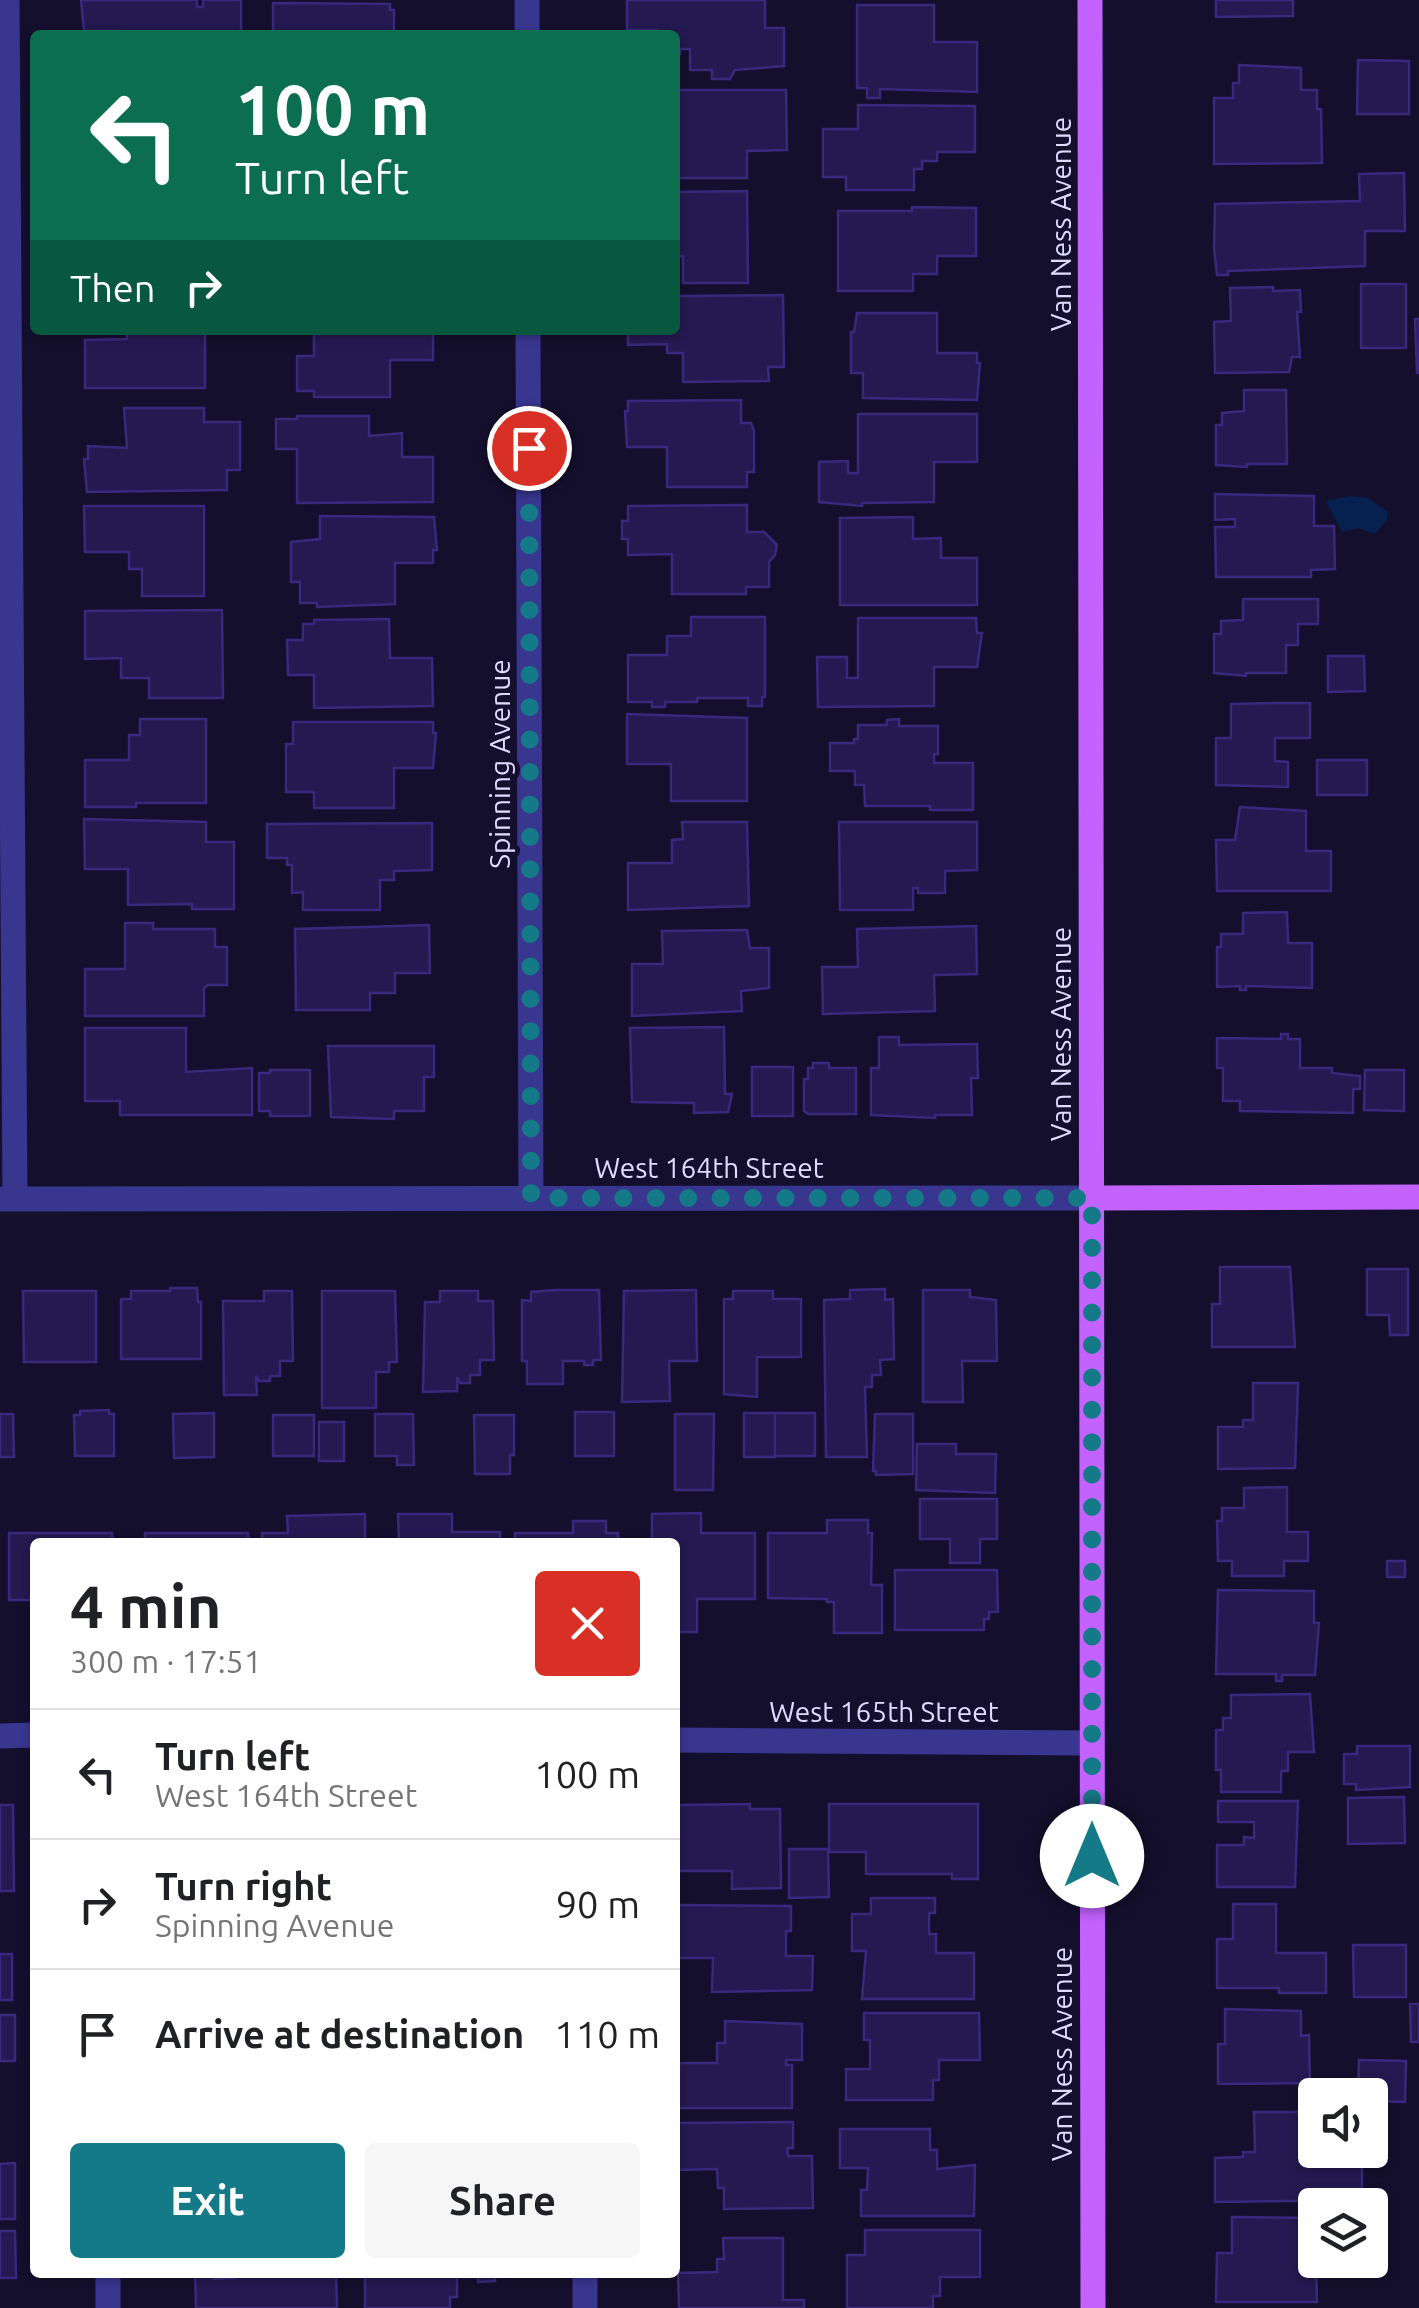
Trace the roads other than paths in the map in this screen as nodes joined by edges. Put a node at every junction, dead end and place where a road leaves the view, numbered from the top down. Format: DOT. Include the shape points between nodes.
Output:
graph roads {
  1 [pos="6,0"];
  2 [pos="527,0"];
  3 [pos="1090,0"];
  4 [pos="528,30"];
  5 [pos="528,335"];
  6 [pos="1419,1196"];
  7 [pos="531,1198"];
  8 [pos="1092,1198"];
  9 [pos="8,1199"];
  10 [pos="30,1735"];
  11 [pos="0,1736"];
  12 [pos="680,1740"];
  13 [pos="1092,1744"];
  14 [pos="108,2278"];
  15 [pos="585,2278"];
  16 [pos="108,2308"];
  17 [pos="585,2308"];
  18 [pos="1092,2308"];
  1 -- 9 [label="street"];
  2 -- 4 [label="street"];
  3 -- 8 [label="main road, Van Ness Avenue"];
  5 -- 7 [label="street, Spinning Avenue"];
  6 -- 8 [label="main road, West 164th Street"];
  7 -- 8 [label="street, West 164th Street"];
  7 -- 9 [label="street, West 164th Street"];
  8 -- 13 [label="main road, Van Ness Avenue"];
  10 -- 11 [label="street"];
  12 -- 13 [label="street, West 165th Street"];
  13 -- 18 [label="main road, Van Ness Avenue"];
  14 -- 16 [label="street"];
  15 -- 17 [label="street"];
}
